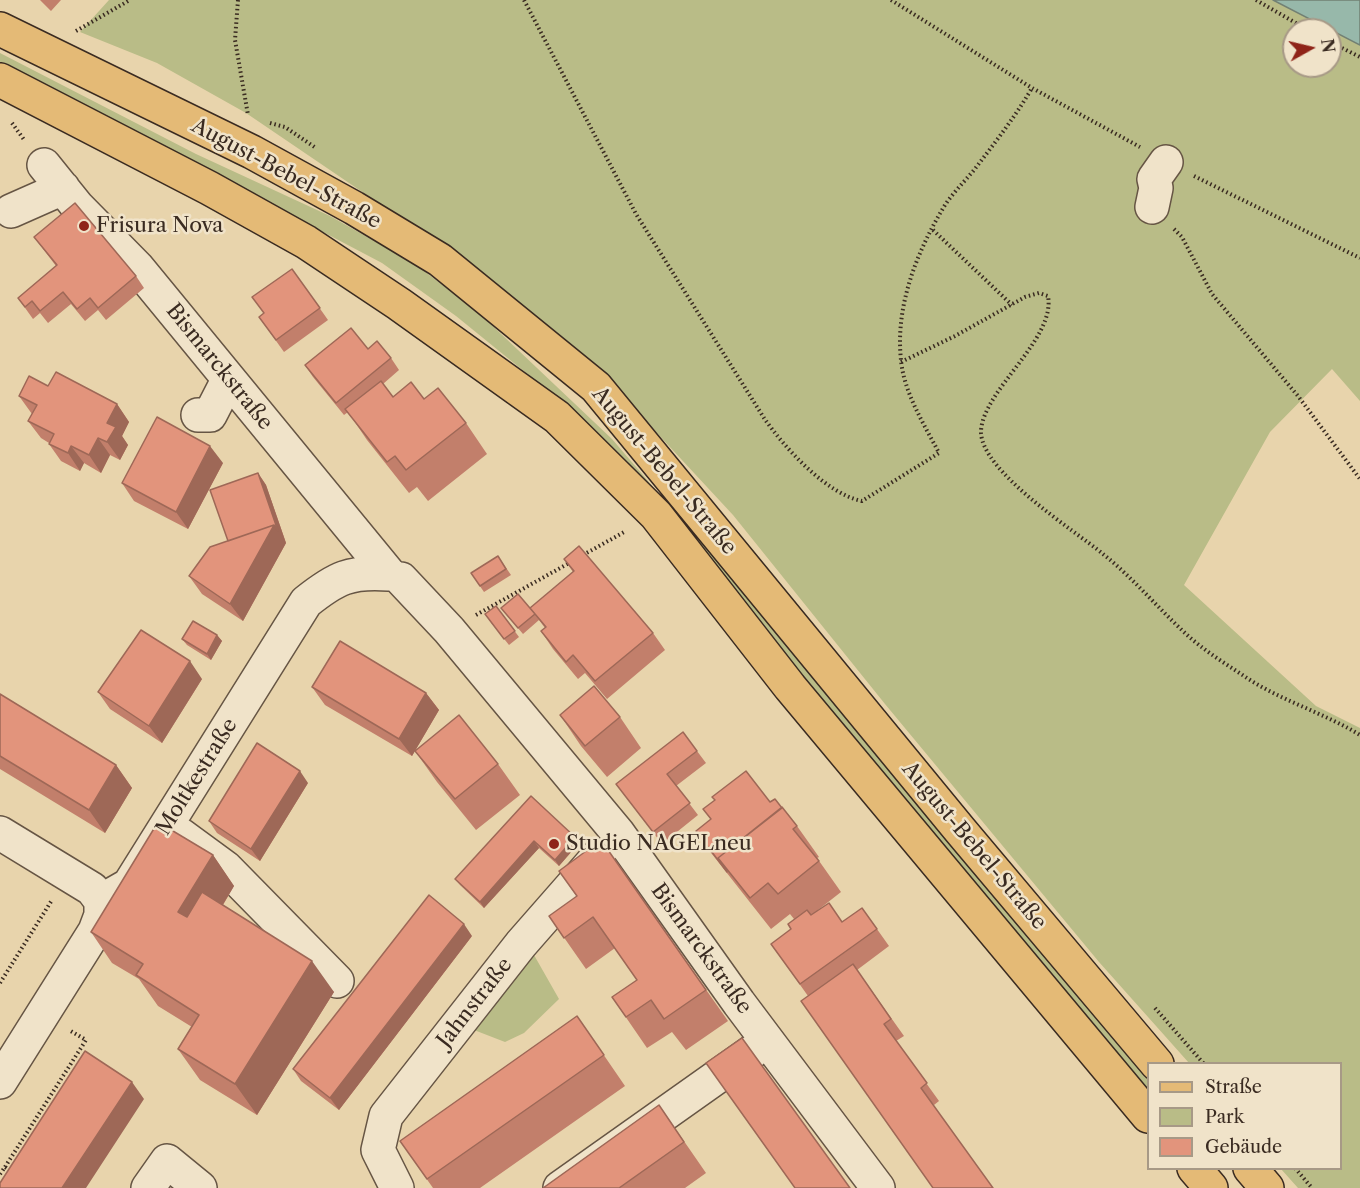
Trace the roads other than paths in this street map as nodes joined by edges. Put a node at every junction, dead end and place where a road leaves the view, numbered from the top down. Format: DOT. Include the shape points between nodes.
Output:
graph roads {
  1 [pos="0,29"];
  2 [pos="0,80"];
  3 [pos="1166,162"];
  4 [pos="1152,207"];
  5 [pos="11,211"];
  6 [pos="228,380"];
  7 [pos="198,415"];
  8 [pos="395,576"];
  9 [pos="167,826"];
  10 [pos="0,833"];
  11 [pos="618,833"];
  12 [pos="100,901"];
  13 [pos="337,981"];
  14 [pos="768,1041"];
  15 [pos="1155,1062"];
  16 [pos="0,1082"];
  17 [pos="1147,1114"];
  18 [pos="1196,1170"];
  19 [pos="1252,1170"];
  20 [pos="148,1188"];
  21 [pos="200,1188"];
  22 [pos="397,1188"];
  23 [pos="560,1188"];
  24 [pos="878,1188"];
  25 [pos="1211,1188"];
  26 [pos="1267,1188"];
  1 -- 15 [label="main road, August-Bebel-Straße" via="252,152 354,208 440,260 596,387"];
  2 -- 17 [label="main road, August-Bebel-Straße" via="306,242 557,417 656,515 797,696"];
  3 -- 4 [label="street" via="1154,179"];
  5 -- 6 [label="street, Bismarckstraße" via="54,177 136,267"];
  6 -- 7 [label="street" via="210,415"];
  6 -- 8 [label="street, Bismarckstraße"];
  8 -- 9 [label="street, Moltkestraße" via="361,572 333,580 306,602"];
  8 -- 11 [label="street, Bismarckstraße" via="449,630"];
  9 -- 12 [label="street, Moltkestraße" via="129,885"];
  9 -- 13 [label="street" via="226,868"];
  10 -- 12 [label="street" via="92,889"];
  11 -- 14 [label="street, Bismarckstraße"];
  11 -- 22 [label="street, Jahnstraße" via="521,944 386,1116 378,1150"];
  12 -- 16 [label="street" via="101,915 95,931"];
  14 -- 23 [label="street"];
  14 -- 24 [label="street, Bismarckstraße"];
  18 -- 25 [label="main road"];
  19 -- 26 [label="main road"];
  20 -- 21 [label="street" via="167,1161"];
}
